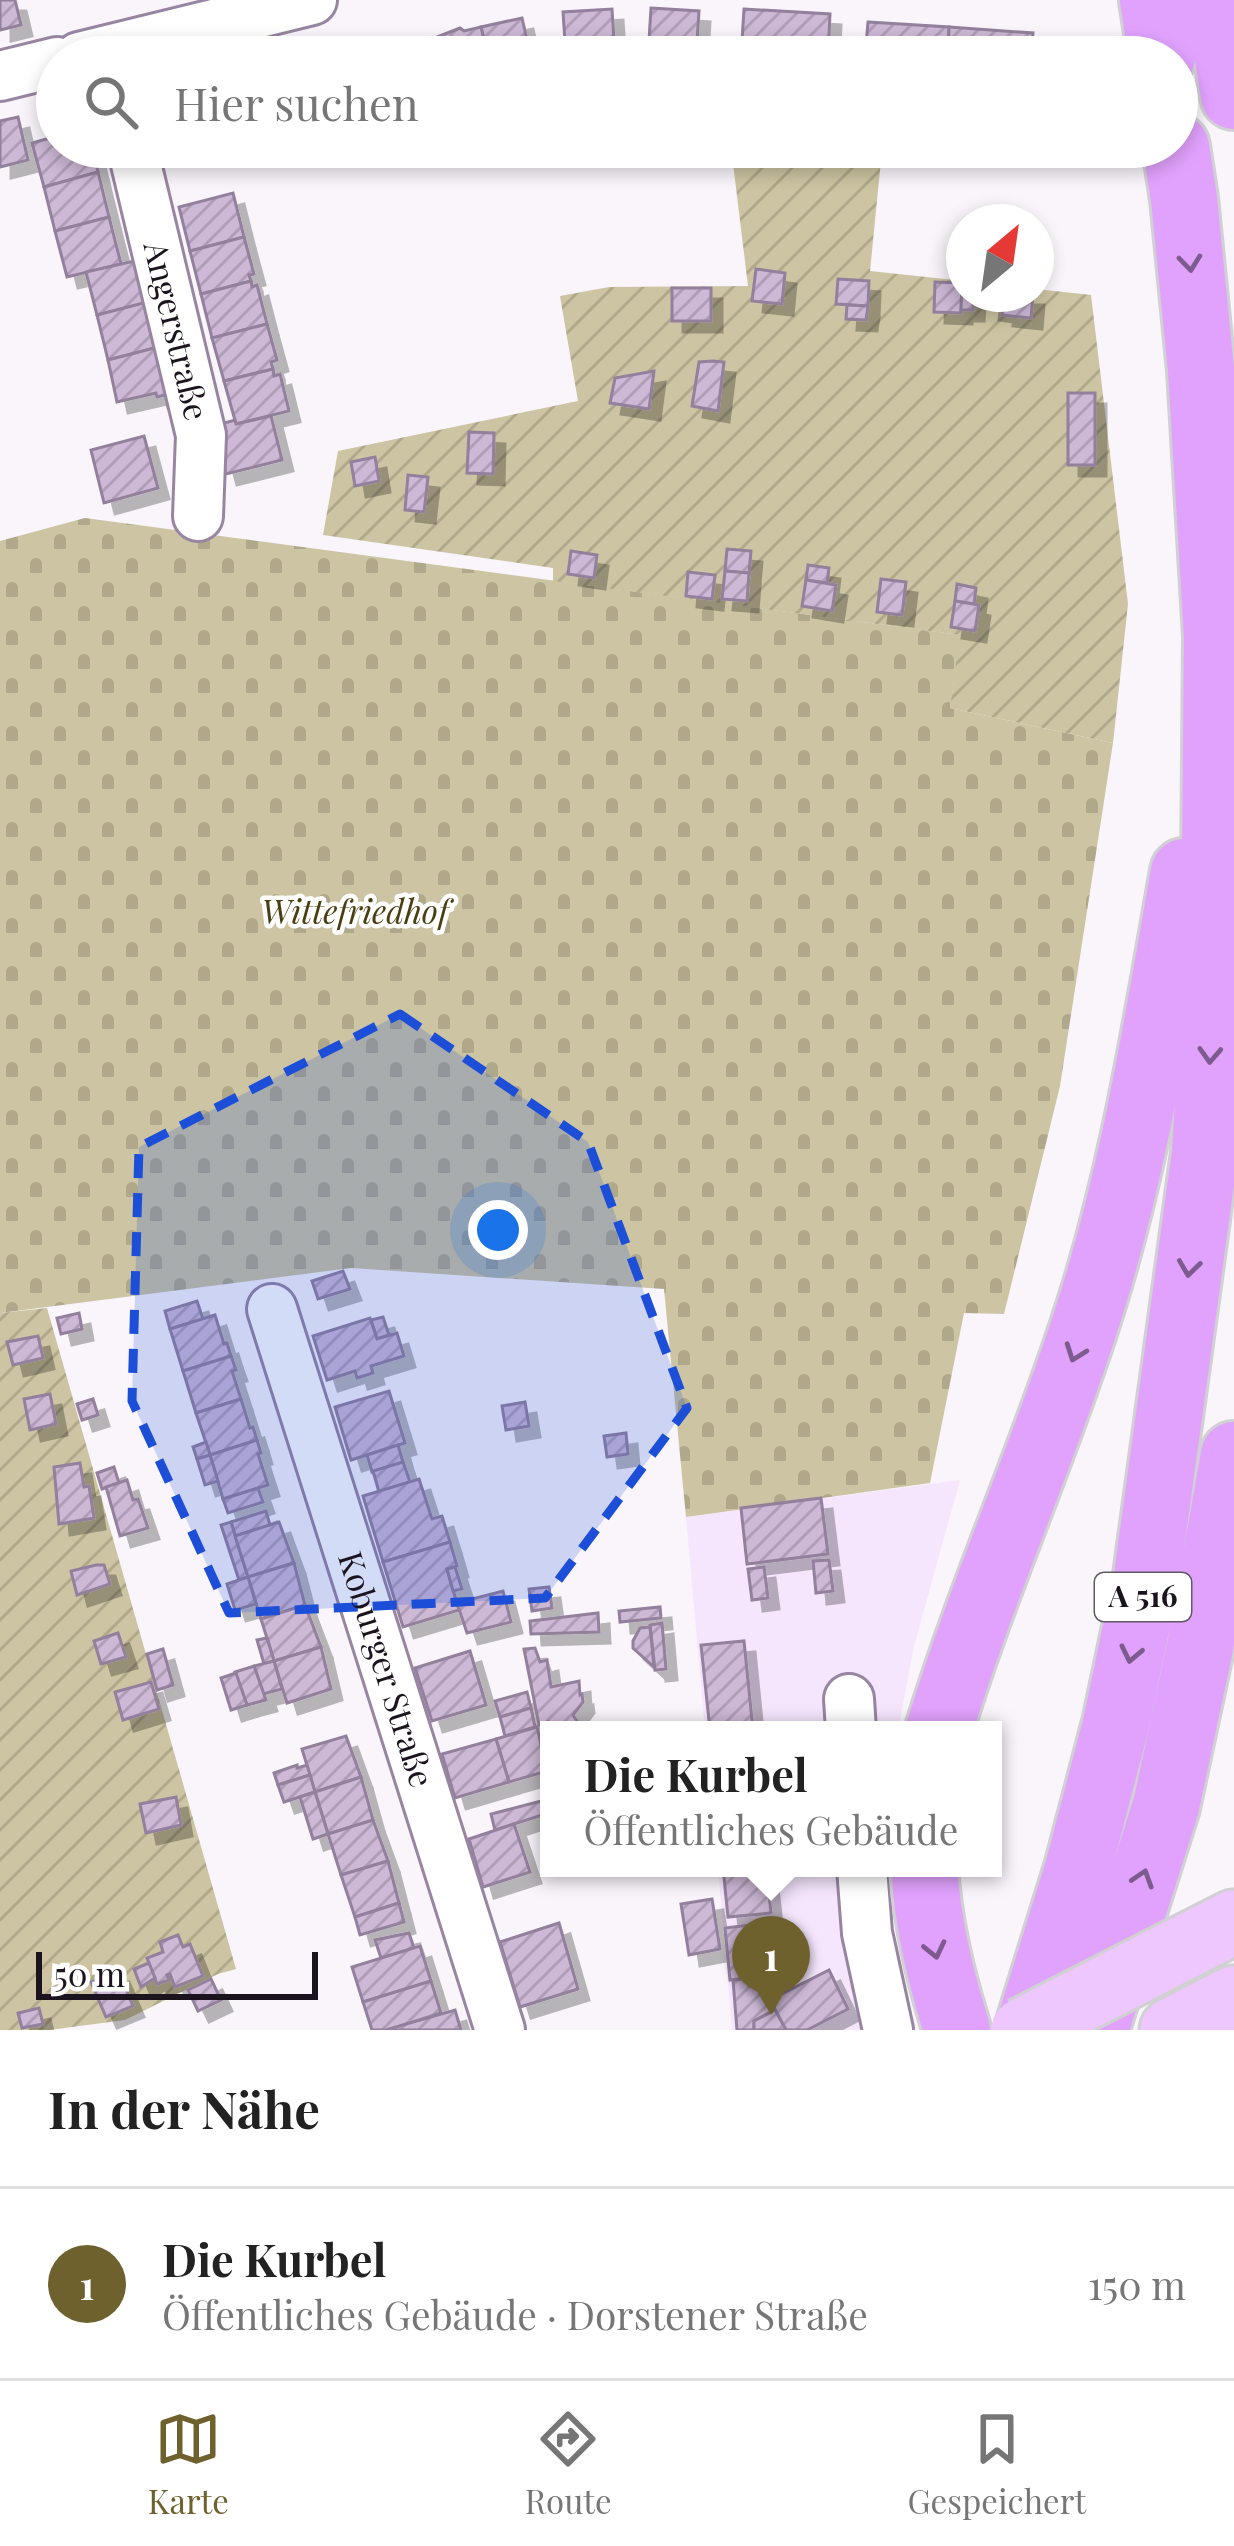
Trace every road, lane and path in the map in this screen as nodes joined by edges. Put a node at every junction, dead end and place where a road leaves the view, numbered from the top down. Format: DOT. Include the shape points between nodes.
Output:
graph roads {
  1 [pos="158,0"];
  2 [pos="312,0"];
  3 [pos="1153,0"];
  4 [pos="1219,0"];
  5 [pos="119,36"];
  6 [pos="173,36"];
  7 [pos="1159,36"];
  8 [pos="36,67"];
  9 [pos="0,76"];
  10 [pos="1234,96"];
  11 [pos="136,168"];
  12 [pos="1179,168"];
  13 [pos="198,516"];
  14 [pos="1217,686"];
  15 [pos="272,1310"];
  16 [pos="1234,1455"];
  17 [pos="942,1721"];
  18 [pos="863,1877"];
  19 [pos="925,1877"];
  20 [pos="1207,1936"];
  21 [pos="1234,1998"];
  22 [pos="500,2030"];
  23 [pos="888,2030"];
  24 [pos="957,2030"];
  25 [pos="1026,2030"];
  26 [pos="1095,2030"];
  27 [pos="1172,2030"];
  1 -- 5 [label="street"];
  2 -- 6 [label="street"];
  3 -- 7 [label="highway"];
  4 -- 10 [label="highway"];
  8 -- 9 [label="street"];
  11 -- 13 [label="street, Angerstraße" via="201,435"];
  12 -- 14 [label="highway, A 516, one-way" via="1201,370"];
  14 -- 17 [label="highway, one-way" via="1114,1223"];
  14 -- 25 [label="highway, A 516, one-way" via="1205,1153 1150,1553 1116,1724"];
  15 -- 22 [label="street, Koburger Straße"];
  26 -- 16 [label="highway, A 516, one-way" via="1166,1806"];
  18 -- 23 [label="street"];
  19 -- 24 [label="highway, one-way"];
  20 -- 25 [label="main road, bridge"];
  21 -- 27 [label="main road"];
}
